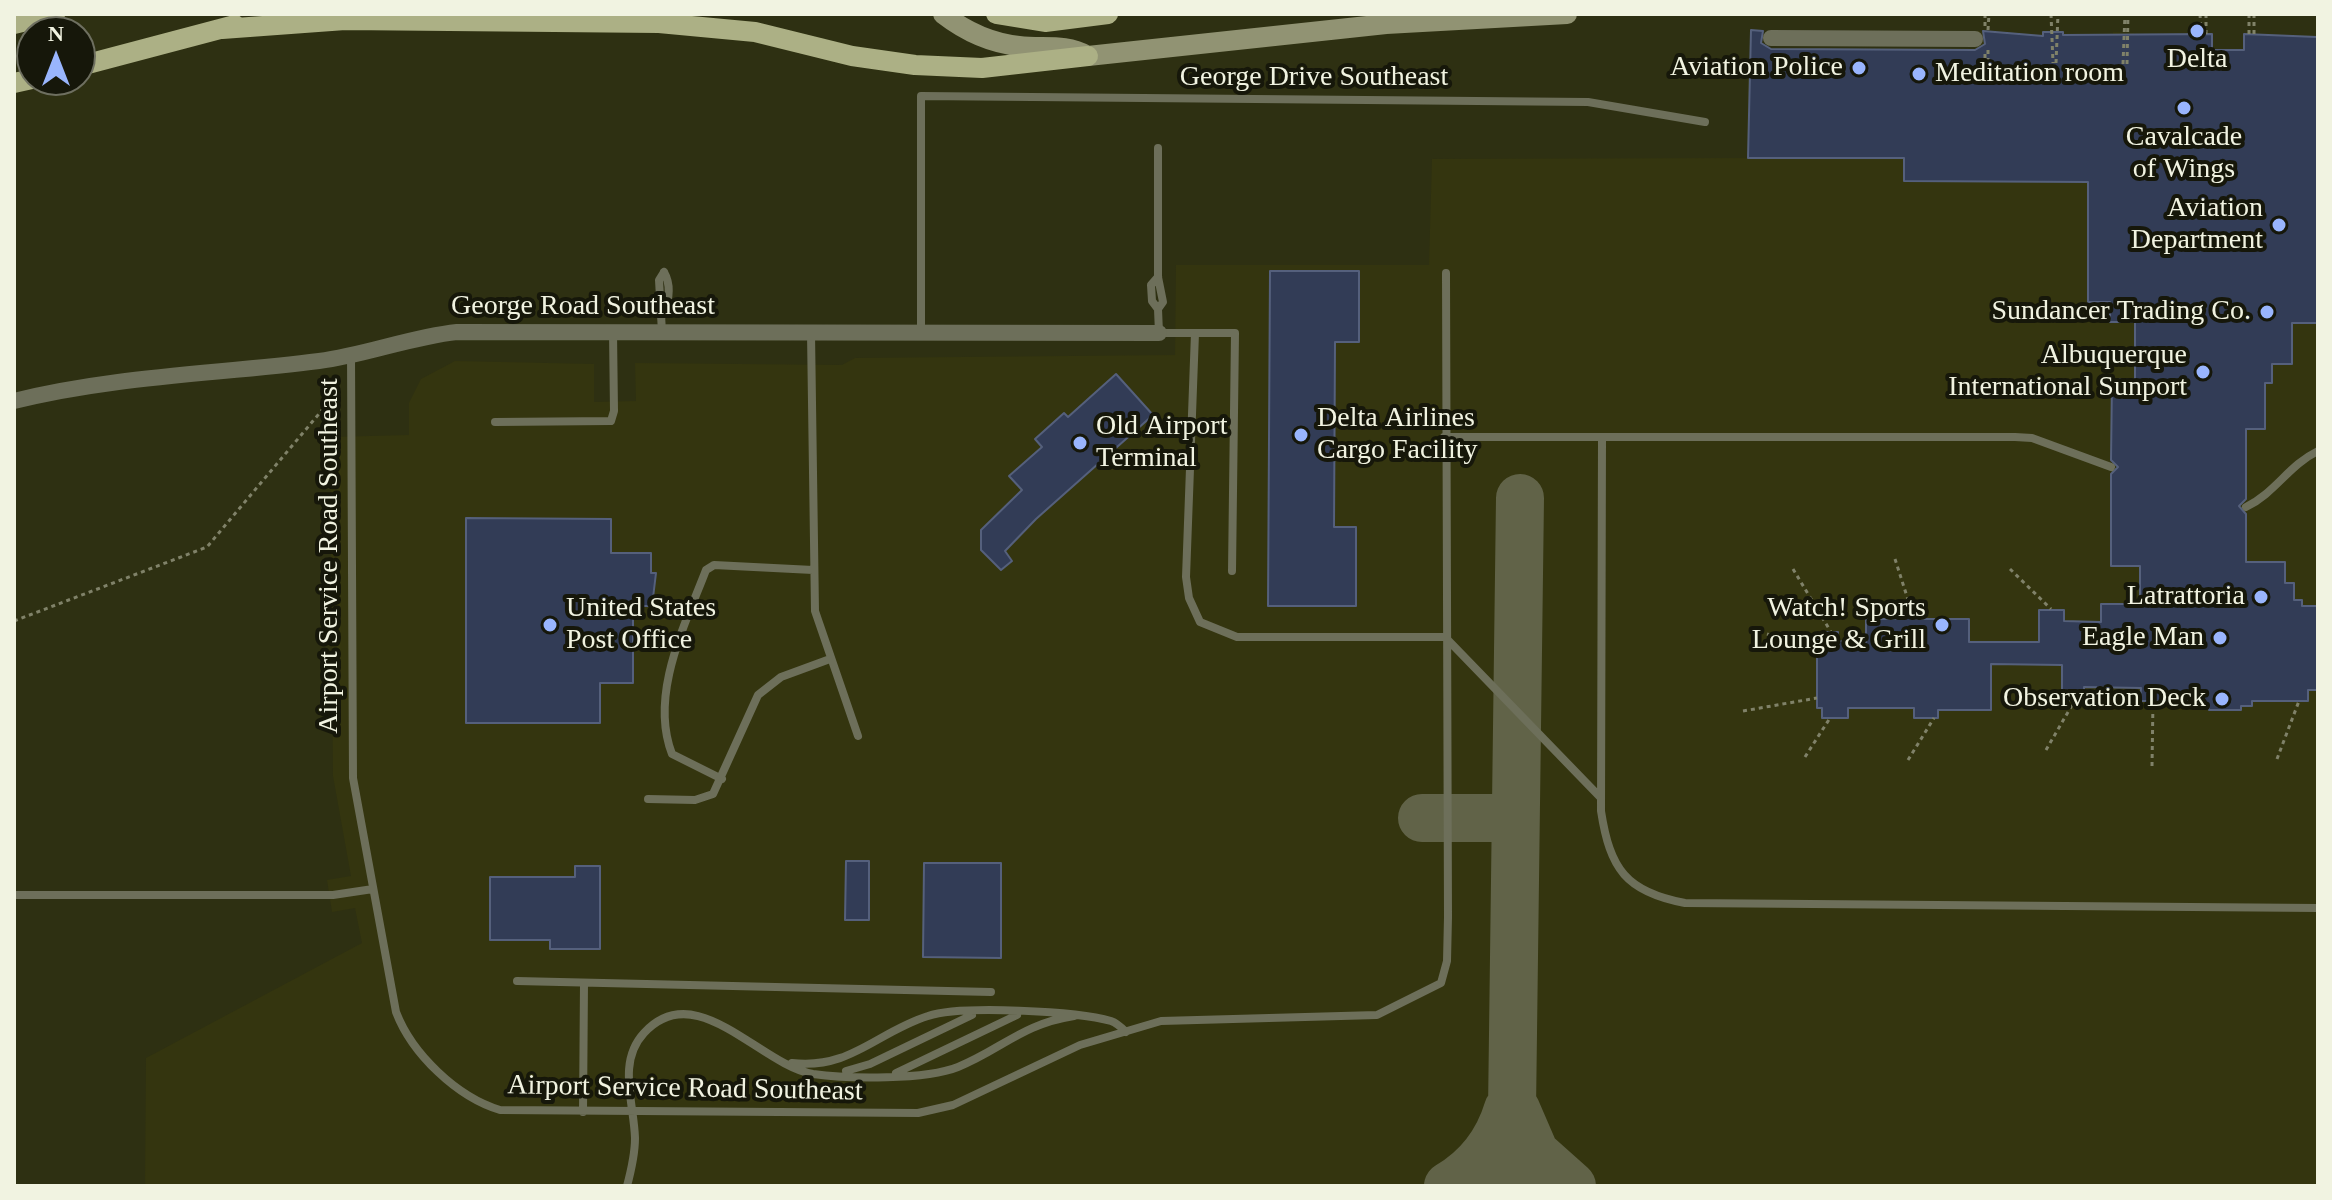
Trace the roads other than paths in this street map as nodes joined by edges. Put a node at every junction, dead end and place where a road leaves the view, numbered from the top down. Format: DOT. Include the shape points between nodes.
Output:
graph roads {
  1 [pos="278,14"];
  2 [pos="943,14"];
  3 [pos="996,14"];
  4 [pos="1108,14"];
  5 [pos="1567,14"];
  6 [pos="222,29"];
  7 [pos="1771,38"];
  8 [pos="1975,39"];
  9 [pos="1088,56"];
  10 [pos="96,62"];
  11 [pos="1705,122"];
  12 [pos="1158,148"];
  13 [pos="1446,273"];
  14 [pos="613,331"];
  15 [pos="811,333"];
  16 [pos="921,333"];
  17 [pos="1159,333"];
  18 [pos="1195,333"];
  19 [pos="351,355"];
  20 [pos="14,401"];
  21 [pos="495,422"];
  22 [pos="1444,437"];
  23 [pos="1602,437"];
  24 [pos="2318,451"];
  25 [pos="2111,467"];
  26 [pos="2246,507"];
  27 [pos="813,570"];
  28 [pos="1232,571"];
  29 [pos="1445,637"];
  30 [pos="830,659"];
  31 [pos="858,736"];
  32 [pos="722,779"];
  33 [pos="1600,797"];
  34 [pos="648,799"];
  35 [pos="373,889"];
  36 [pos="14,895"];
  37 [pos="2318,908"];
  38 [pos="517,981"];
  39 [pos="584,983"];
  40 [pos="991,992"];
  41 [pos="981,1012"];
  42 [pos="1027,1013"];
  43 [pos="1074,1016"];
  44 [pos="1126,1032"];
  45 [pos="783,1062"];
  46 [pos="825,1075"];
  47 [pos="884,1075"];
  48 [pos="583,1112"];
  49 [pos="630,1113"];
  50 [pos="627,1186"];
  1 -- 6 [label="main road"];
  2 -- 9 [label="main road" via="999,43 1065,47"];
  3 -- 4 [label="main road" via="1045,22"];
  5 -- 9 [label="main road" via="1386,24"];
  6 -- 9 [label="main road" via="345,20 659,23 755,32 915,65 982,68"];
  6 -- 10 [label="main road"];
  7 -- 8 [label="street"];
  11 -- 16 [label="lane, George Drive Southeast" via="1588,102 921,96"];
  12 -- 17 [label="lane" via="1158,277 1163,302 1158,309"];
  13 -- 22 [label="lane, Airport Service Road Southeast"];
  14 -- 15 [label="street, George Road Southeast" via="662,323"];
  14 -- 19 [label="street, George Road Southeast" via="457,332 405,339"];
  14 -- 21 [label="lane" via="611,421"];
  15 -- 16 [label="street, George Road Southeast"];
  15 -- 27 [label="lane"];
  16 -- 17 [label="street, George Road Southeast"];
  17 -- 18 [label="lane"];
  18 -- 28 [label="lane" via="1235,333"];
  18 -- 29 [label="lane" via="1186,577 1200,622 1237,637"];
  19 -- 20 [label="street, George Road Southeast" via="104,383"];
  19 -- 35 [label="lane, Airport Service Road Southeast" via="352,755"];
  22 -- 23 [label="lane"];
  22 -- 29 [label="lane, Airport Service Road Southeast"];
  23 -- 25 [label="lane" via="2024,437"];
  23 -- 33 [label="lane"];
  24 -- 26 [label="lane" via="2296,461 2264,498"];
  27 -- 30 [label="lane" via="815,611"];
  27 -- 32 [label="lane" via="714,565 706,570 667,674 667,741 672,754"];
  29 -- 33 [label="lane"];
  29 -- 44 [label="lane, Airport Service Road Southeast" via="1447,961 1441,983 1377,1015 1161,1021"];
  30 -- 31 [label="lane"];
  30 -- 32 [label="lane" via="781,677 758,695"];
  32 -- 34 [label="lane" via="704,798"];
  33 -- 37 [label="lane" via="1605,839 1627,881 1660,898 1685,903"];
  35 -- 36 [label="lane" via="333,895"];
  35 -- 48 [label="lane, Airport Service Road Southeast" via="396,1012 417,1048 460,1090 486,1106 514,1112"];
  38 -- 39 [label="lane"];
  39 -- 40 [label="lane"];
  39 -- 48 [label="lane"];
  41 -- 42 [label="lane"];
  41 -- 45 [label="lane" via="930,1015 845,1059"];
  41 -- 46 [label="lane" via="870,1064"];
  42 -- 43 [label="lane"];
  42 -- 47 [label="lane" via="987,1027 917,1066"];
  43 -- 44 [label="lane" via="1113,1022"];
  43 -- 47 [label="lane" via="1030,1026 943,1073"];
  44 -- 49 [label="lane, Airport Service Road Southeast" via="1080,1045 935,1111"];
  45 -- 46 [label="lane"];
  45 -- 49 [label="lane" via="710,1019 673,1015 651,1026 635,1045 629,1068"];
  46 -- 47 [label="lane"];
  48 -- 49 [label="lane, Airport Service Road Southeast"];
  49 -- 50 [label="lane" via="635,1138"];
}
